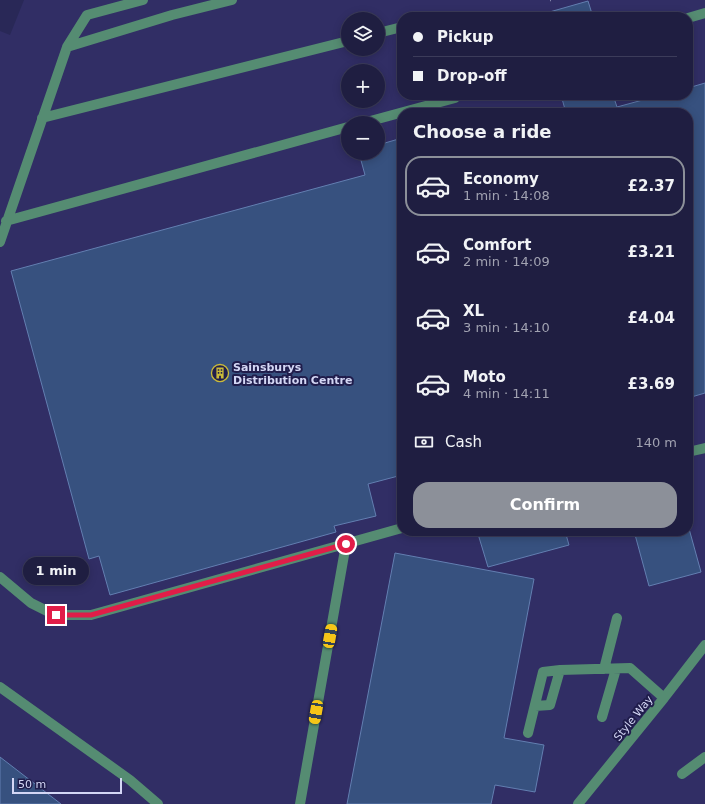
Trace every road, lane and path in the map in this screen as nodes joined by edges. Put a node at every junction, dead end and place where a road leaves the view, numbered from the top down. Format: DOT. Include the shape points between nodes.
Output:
graph roads {
  1 [pos="144,0"];
  2 [pos="232,0"];
  3 [pos="705,13"];
  4 [pos="693,17"];
  5 [pos="397,28"];
  6 [pos="385,31"];
  7 [pos="341,43"];
  8 [pos="67,47"];
  9 [pos="447,100"];
  10 [pos="418,108"];
  11 [pos="397,114"];
  12 [pos="385,117"];
  13 [pos="42,118"];
  14 [pos="341,129"];
  15 [pos="6,221"];
  16 [pos="0,242"];
  17 [pos="705,448"];
  18 [pos="693,451"];
  19 [pos="397,529"];
  20 [pos="346,544"];
  21 [pos="0,577"];
  22 [pos="618,618"];
  23 [pos="705,645"];
  24 [pos="604,669"];
  25 [pos="616,669"];
  26 [pos="560,670"];
  27 [pos="0,686"];
  28 [pos="664,698"];
  29 [pos="534,706"];
  30 [pos="602,717"];
  31 [pos="528,733"];
  32 [pos="705,757"];
  33 [pos="682,774"];
  34 [pos="158,804"];
  35 [pos="300,804"];
  36 [pos="578,804"];
  1 -- 8 [label="street" via="87,15"];
  2 -- 8 [label="street" via="172,15"];
  3 -- 4 [label="street"];
  5 -- 6 [label="street"];
  7 -- 13 [label="street"];
  8 -- 13 [label="street"];
  9 -- 10 [label="street"];
  11 -- 12 [label="street"];
  13 -- 15 [label="street"];
  14 -- 15 [label="street"];
  15 -- 16 [label="street"];
  17 -- 18 [label="street"];
  19 -- 20 [label="street"];
  20 -- 21 [label="street" via="91,615 56,615 31,603"];
  20 -- 35 [label="street"];
  22 -- 24 [label="street"];
  23 -- 28 [label="street, Style Way"];
  24 -- 25 [label="street"];
  24 -- 26 [label="street"];
  25 -- 28 [label="street" via="630,668"];
  25 -- 30 [label="street"];
  26 -- 29 [label="street" via="543,672"];
  26 -- 29 [label="street" via="550,705"];
  27 -- 34 [label="street" via="130,780"];
  28 -- 36 [label="street, Style Way"];
  29 -- 31 [label="street"];
  32 -- 33 [label="street"];
}
